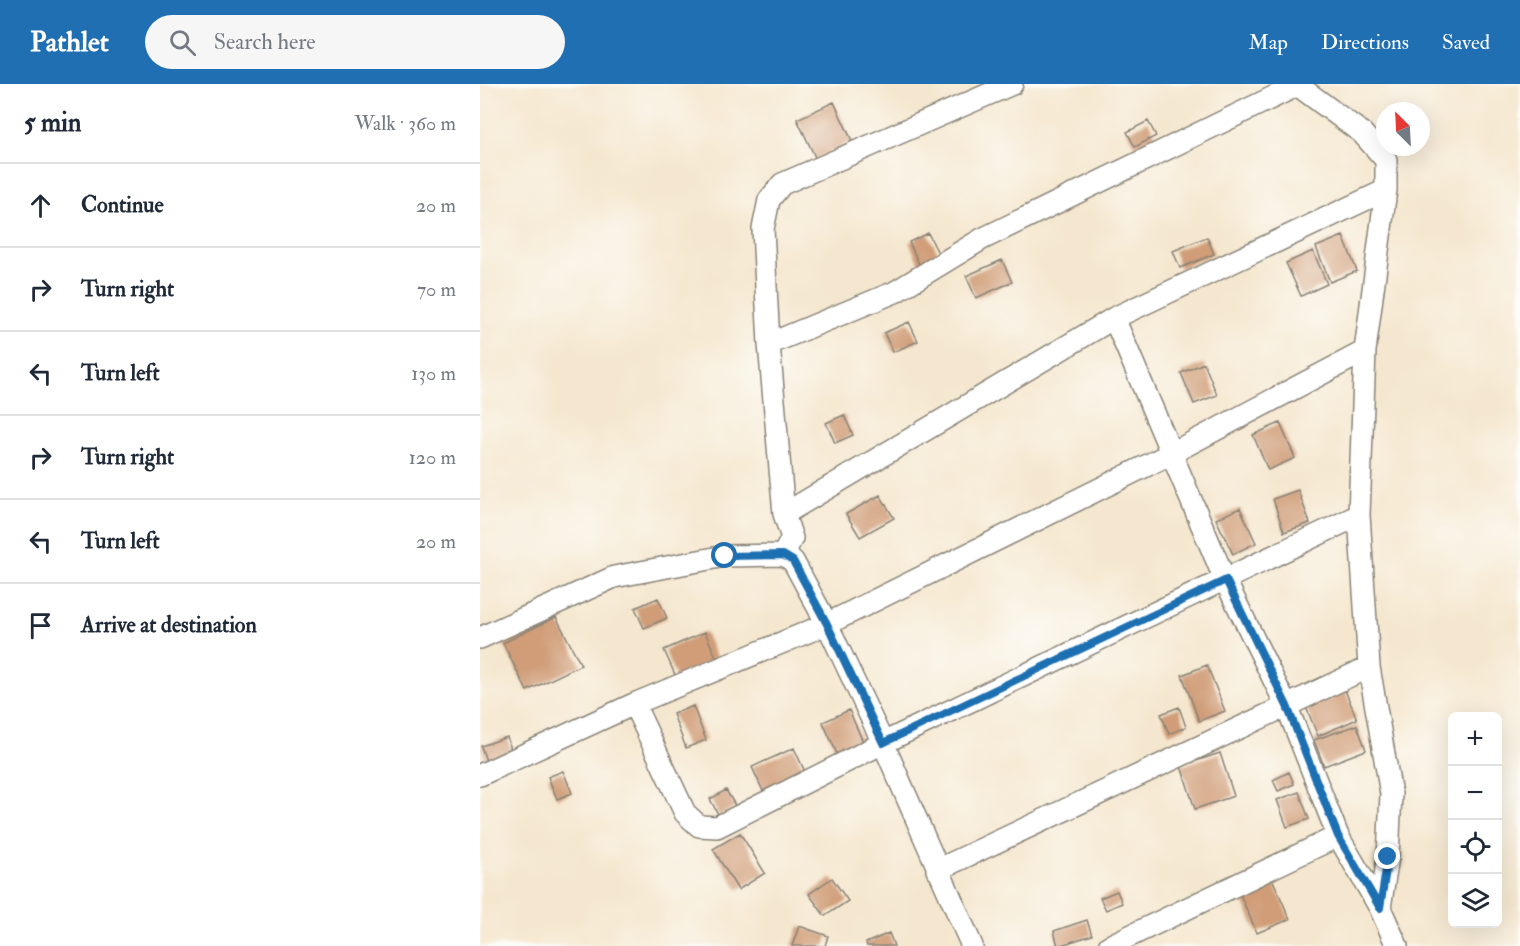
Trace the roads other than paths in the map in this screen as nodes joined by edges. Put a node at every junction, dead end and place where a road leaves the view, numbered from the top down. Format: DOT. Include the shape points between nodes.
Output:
graph roads {
  1 [pos="1012,84"];
  2 [pos="1297,85"];
  3 [pos="1386,190"];
  4 [pos="1114,318"];
  5 [pos="769,344"];
  6 [pos="1365,351"];
  7 [pos="1172,453"];
  8 [pos="784,514"];
  9 [pos="1359,515"];
  10 [pos="783,555"];
  11 [pos="1226,580"];
  12 [pos="827,624"];
  13 [pos="480,638"];
  14 [pos="1369,667"];
  15 [pos="634,704"];
  16 [pos="1287,706"];
  17 [pos="883,743"];
  18 [pos="480,776"];
  19 [pos="1338,836"];
  20 [pos="937,870"];
  21 [pos="1380,908"];
  22 [pos="972,946"];
  23 [pos="1109,946"];
  24 [pos="1396,946"];
  1 -- 5 [label="street" via="782,184 769,200 763,229"];
  2 -- 3 [label="street" via="1362,133 1386,160"];
  2 -- 5 [label="street" via="982,239 895,292"];
  3 -- 4 [label="street"];
  3 -- 6 [label="street"];
  4 -- 7 [label="street"];
  4 -- 8 [label="street"];
  5 -- 8 [label="street"];
  6 -- 7 [label="street"];
  6 -- 9 [label="street"];
  7 -- 11 [label="street"];
  7 -- 12 [label="street"];
  8 -- 10 [label="street" via="792,538"];
  9 -- 11 [label="street"];
  9 -- 14 [label="street"];
  10 -- 12 [label="street" via="801,573"];
  10 -- 13 [label="street" via="725,556 614,577"];
  11 -- 16 [label="street"];
  11 -- 17 [label="street"];
  12 -- 15 [label="street"];
  12 -- 17 [label="street"];
  14 -- 16 [label="street"];
  14 -- 21 [label="street" via="1391,794 1388,857"];
  15 -- 17 [label="street" via="685,813 699,826 717,827"];
  15 -- 18 [label="street"];
  16 -- 19 [label="street"];
  16 -- 20 [label="street"];
  17 -- 20 [label="street"];
  19 -- 21 [label="street"];
  19 -- 23 [label="street"];
  20 -- 22 [label="street"];
  21 -- 24 [label="street"];
}
